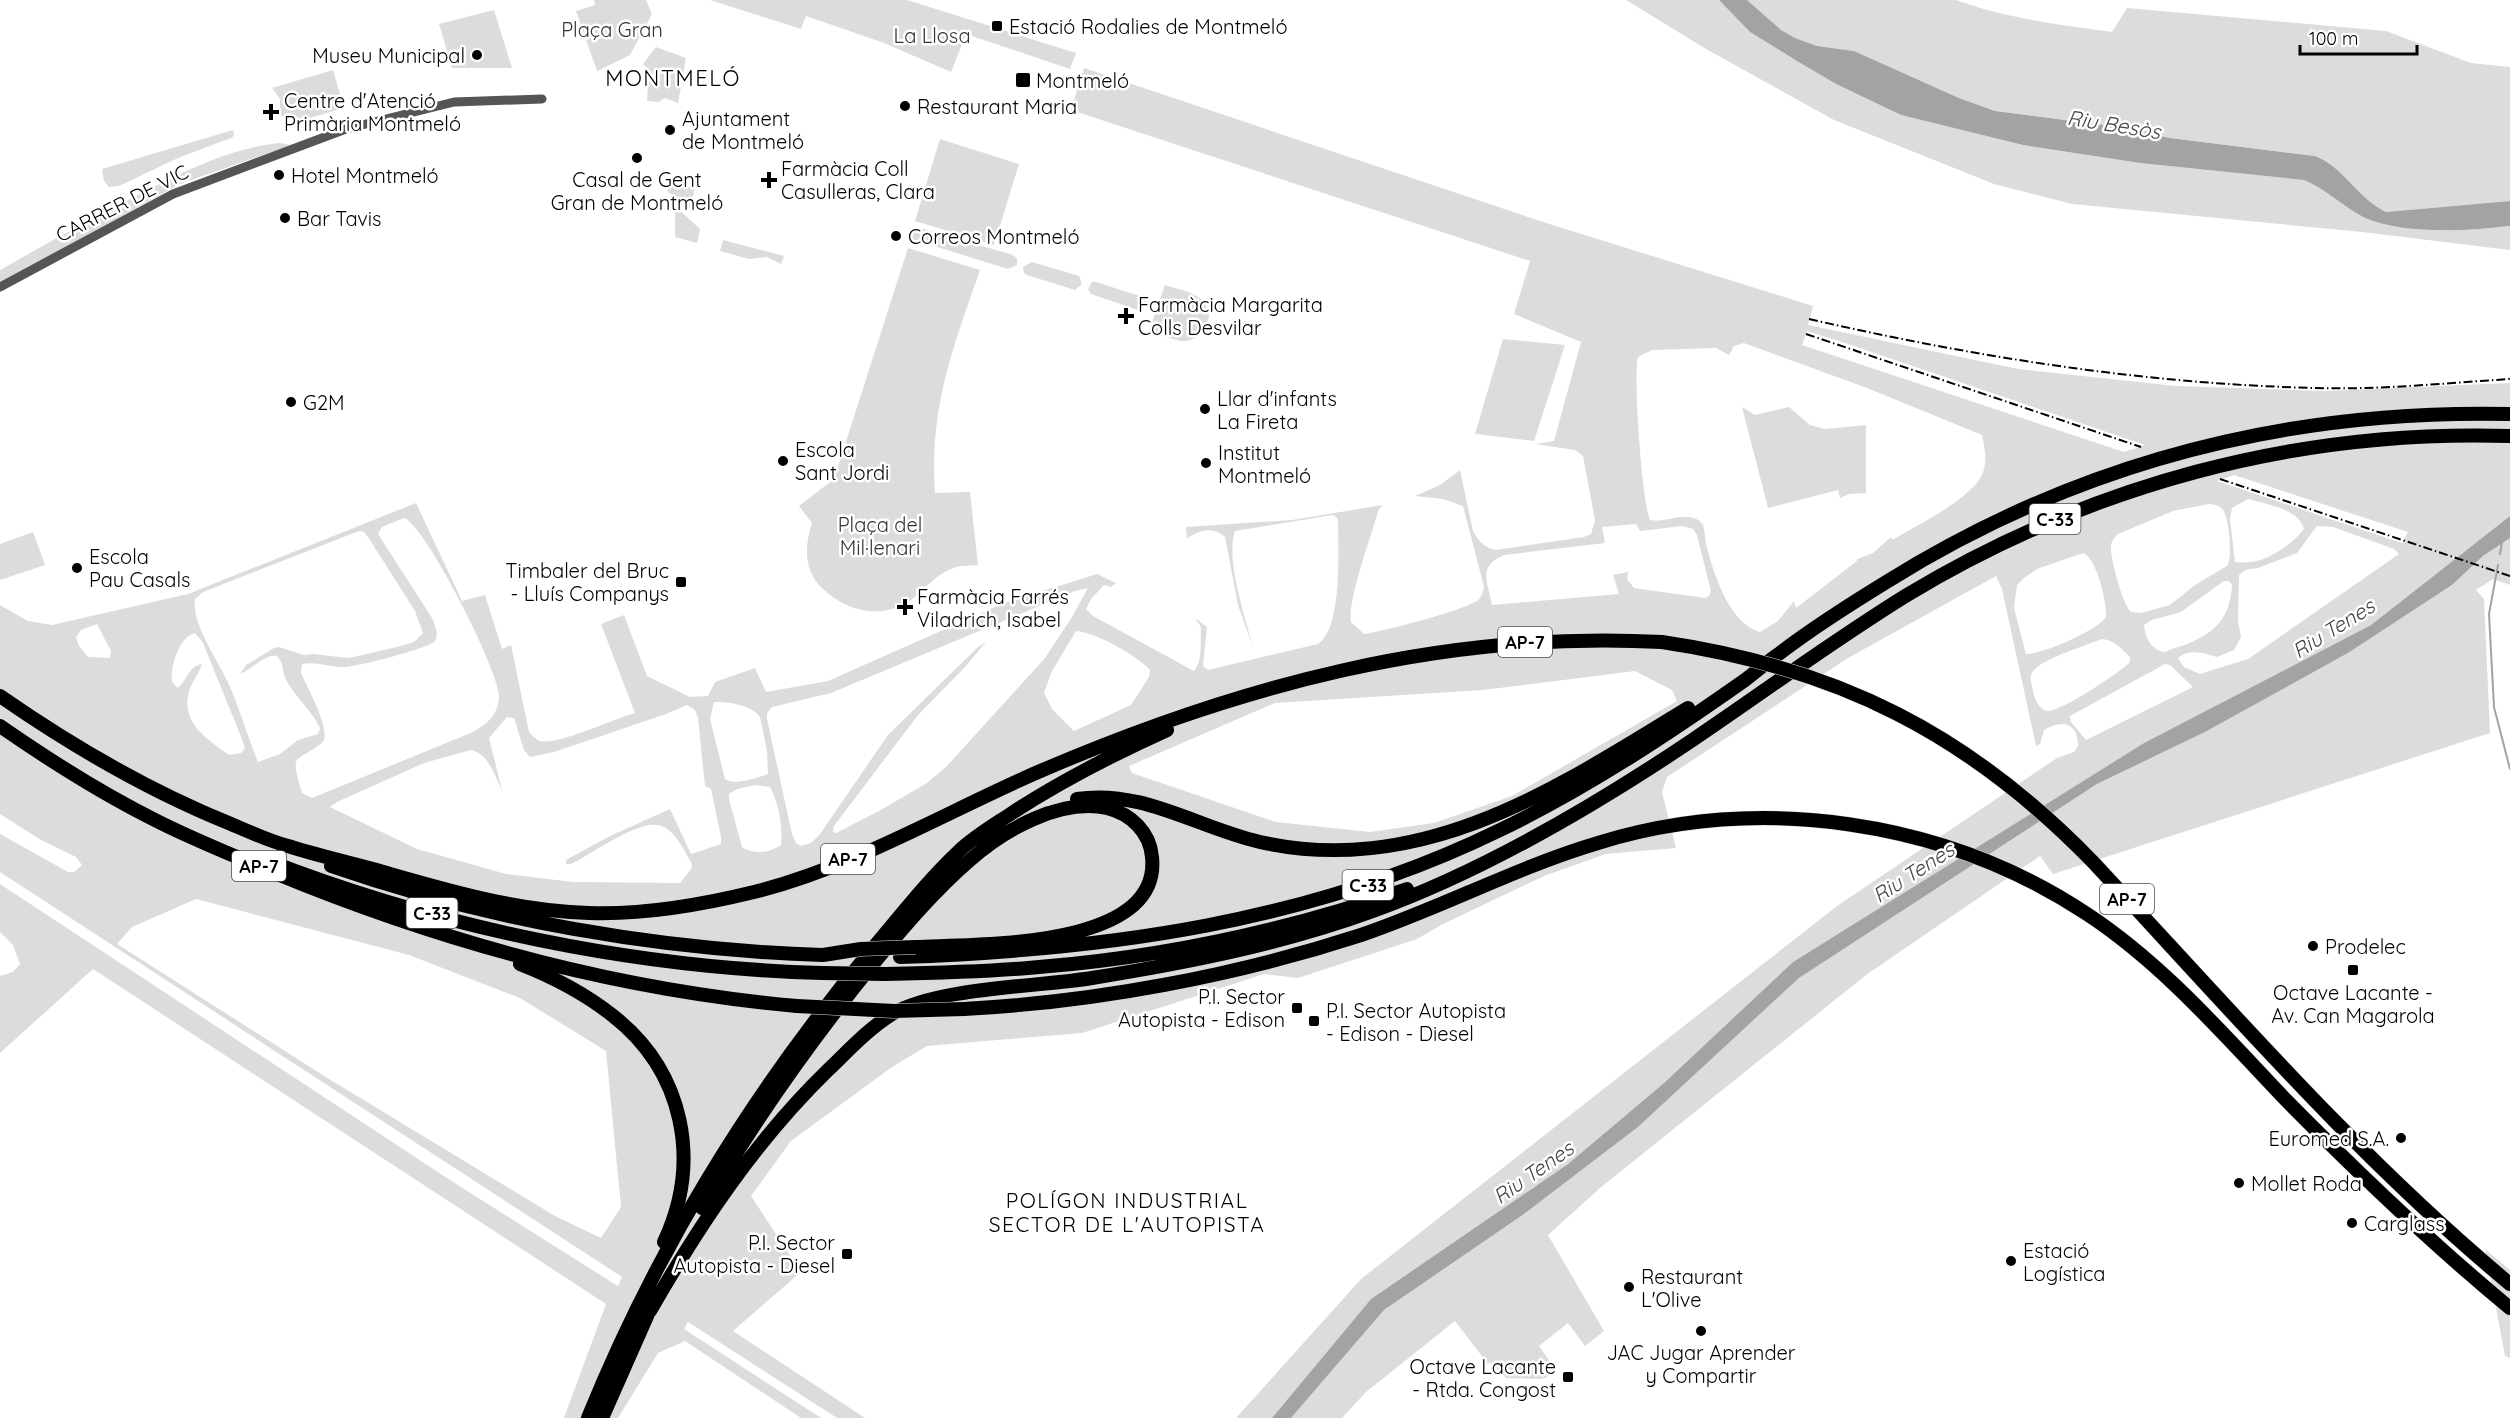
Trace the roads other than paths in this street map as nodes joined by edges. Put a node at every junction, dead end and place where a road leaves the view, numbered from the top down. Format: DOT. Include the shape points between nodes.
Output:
graph roads {
  1 [pos="542,99"];
  2 [pos="0,287"];
  3 [pos="2510,414"];
  4 [pos="2510,436"];
  5 [pos="1779,653"];
  6 [pos="1389,660"];
  7 [pos="0,696"];
  8 [pos="0,726"];
  9 [pos="65,768"];
  10 [pos="1520,843"];
  11 [pos="285,846"];
  12 [pos="937,874"];
  13 [pos="462,940"];
  14 [pos="823,955"];
  15 [pos="2510,1284"];
  16 [pos="2510,1308"];
  17 [pos="650,1311"];
  18 [pos="620,1343"];
  19 [pos="588,1418"];
  20 [pos="602,1418"];
  1 -- 2 [label="street, CARRER DE VIC" via="454,102 346,129 172,194"];
  3 -- 5 [label="highway, C-33" via="2406,415 2324,422 2256,433 2152,459 2047,498 1959,540 1889,580"];
  4 -- 10 [label="highway, C-33" via="2402,437 2284,451 2187,472 2071,512 1983,552 1912,592 1659,762"];
  5 -- 12 [label="highway" via="1540,794 1447,834 1353,851 1305,850 1234,835 1137,801 1102,796 1057,802 1015,819"];
  5 -- 14 [label="highway, C-33, bridge" via="1646,747 1558,800 1464,847 1371,884 1244,919 1132,940 900,957"];
  6 -- 11 [label="highway, AP-7" via="1180,716 1037,773 799,878 760,891 692,905 590,914 517,907"];
  6 -- 12 [label="highway" via="1211,713 1141,742 1076,775 986,830 959,850"];
  6 -- 15 [label="highway, AP-7, bridge" via="1530,641 1662,642 1740,656 1805,674 1856,693 1921,725 2008,784 2087,856 2334,1122"];
  7 -- 11 [label="highway, AP-7" via="85,750 191,808"];
  8 -- 9 [label="highway, AP-7"];
  9 -- 10 [label="highway, C-33, bridge" via="233,847 356,891 539,939 718,968 885,974 1060,965 1145,955 1285,927 1378,899"];
  9 -- 13 [label="highway, AP-7" via="154,820 221,850 345,901"];
  10 -- 17 [label="highway" via="1414,896 1279,939 1093,978 944,996 892,1014 816,1082 753,1154 707,1215"];
  11 -- 14 [label="highway, C-33" via="369,879 534,921 656,940"];
  12 -- 18 [label="highway" via="832,996 764,1090 693,1204"];
  13 -- 16 [label="highway, AP-7, bridge" via="601,977 696,995 894,1011 1005,1007 1101,995 1305,952 1365,934 1566,853 1664,826 1773,818 1856,825 1969,855 2018,875 2104,926 2180,990 2368,1182"];
  13 -- 18 [label="highway" via="561,982 624,1025 660,1071 675,1106 681,1124 684,1175 669,1232"];
  14 -- 17 [label="highway, bridge" via="861,950 916,947 1048,938 1082,931 1114,918 1138,900 1153,869 1148,839 1134,821 1114,810 1073,808 1024,824 995,841 946,881 903,927 852,990 794,1067 717,1183"];
  17 -- 20 [label="highway"];
  18 -- 19 [label="highway"];
}
